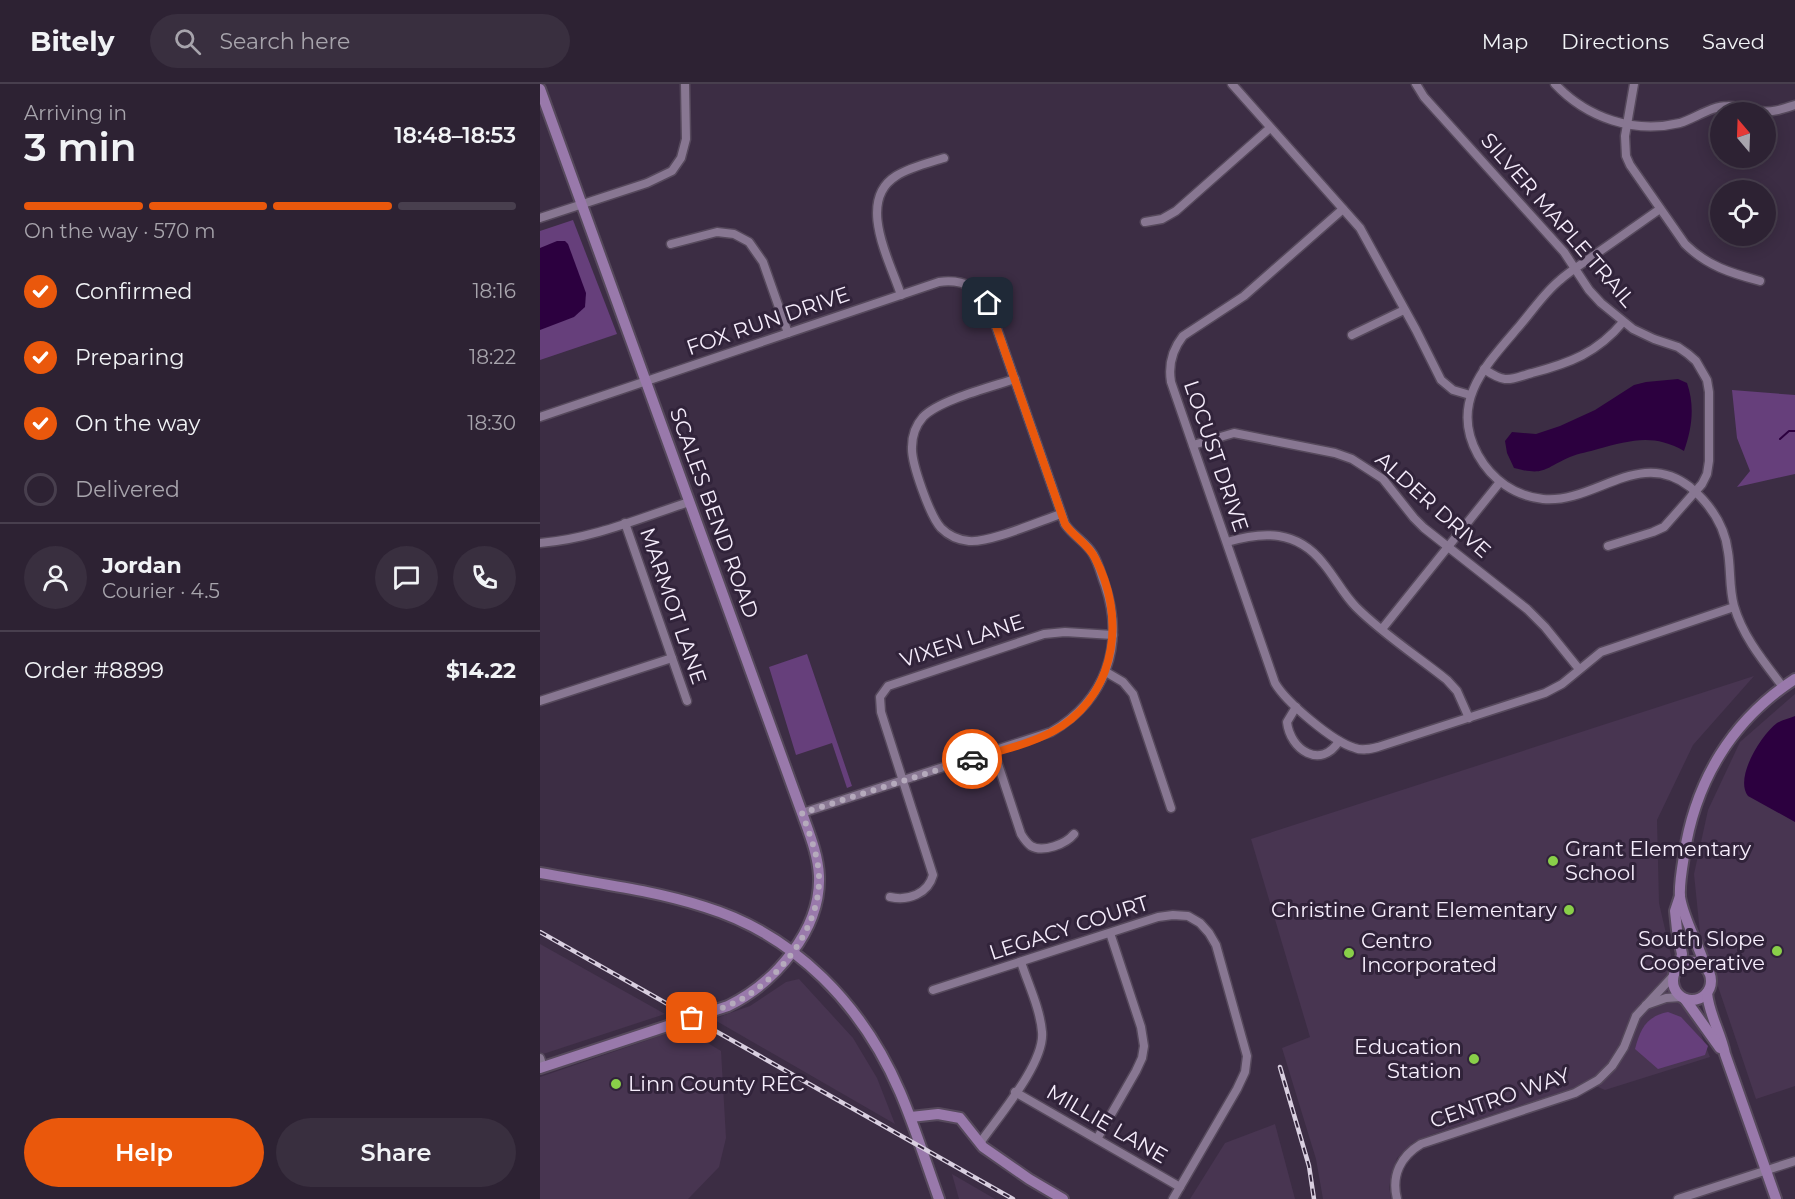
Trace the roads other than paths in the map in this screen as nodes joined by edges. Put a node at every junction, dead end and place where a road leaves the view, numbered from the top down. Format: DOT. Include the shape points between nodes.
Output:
graph roads {
  1 [pos="685,84"];
  2 [pos="1232,84"];
  3 [pos="1416,84"];
  4 [pos="1555,84"];
  5 [pos="1634,84"];
  6 [pos="540,89"];
  7 [pos="1795,105"];
  8 [pos="1626,124"];
  9 [pos="1270,128"];
  10 [pos="944,158"];
  11 [pos="582,205"];
  12 [pos="1343,208"];
  13 [pos="1660,209"];
  14 [pos="540,218"];
  15 [pos="1145,222"];
  16 [pos="671,244"];
  17 [pos="1576,268"];
  18 [pos="1760,281"];
  19 [pos="901,295"];
  20 [pos="1404,310"];
  21 [pos="1623,322"];
  22 [pos="788,333"];
  23 [pos="1352,335"];
  24 [pos="1484,369"];
  25 [pos="1015,379"];
  26 [pos="645,381"];
  27 [pos="1470,395"];
  28 [pos="540,417"];
  29 [pos="1193,445"];
  30 [pos="1500,482"];
  31 [pos="1695,492"];
  32 [pos="689,502"];
  33 [pos="1061,514"];
  34 [pos="625,523"];
  35 [pos="540,543"];
  36 [pos="1227,543"];
  37 [pos="1448,546"];
  38 [pos="1608,546"];
  39 [pos="1734,607"];
  40 [pos="1382,629"];
  41 [pos="1113,635"];
  42 [pos="672,658"];
  43 [pos="1580,669"];
  44 [pos="1106,672"];
  45 [pos="1795,679"];
  46 [pos="1784,687"];
  47 [pos="540,701"];
  48 [pos="687,701"];
  49 [pos="1296,706"];
  50 [pos="1469,718"];
  51 [pos="1339,741"];
  52 [pos="994,752"];
  53 [pos="904,780"];
  54 [pos="1171,808"];
  55 [pos="802,813"];
  56 [pos="1074,834"];
  57 [pos="540,873"];
  58 [pos="1680,896"];
  59 [pos="890,897"];
  60 [pos="1110,933"];
  61 [pos="793,951"];
  62 [pos="1021,962"];
  63 [pos="1705,966"];
  64 [pos="1676,971"];
  65 [pos="933,990"];
  66 [pos="1707,993"];
  67 [pos="1683,998"];
  68 [pos="1646,1005"];
  69 [pos="1725,1054"];
  70 [pos="541,1065"];
  71 [pos="1015,1092"];
  72 [pos="911,1118"];
  73 [pos="1097,1139"];
  74 [pos="980,1143"];
  75 [pos="1795,1161"];
  76 [pos="1766,1170"];
  77 [pos="1180,1187"];
  78 [pos="939,1199"];
  79 [pos="1063,1199"];
  80 [pos="1173,1199"];
  81 [pos="1397,1199"];
  82 [pos="1678,1199"];
  83 [pos="1776,1199"];
  1 -- 11 [label="street" via="686,139 677,165 658,179"];
  2 -- 9 [label="street"];
  3 -- 17 [label="street, SILVER MAPLE TRAIL"];
  4 -- 8 [label="street" via="1591,113"];
  5 -- 8 [label="street"];
  6 -- 11 [label="street, SCALES BEND ROAD"];
  7 -- 8 [label="street" via="1761,112 1727,106 1662,126"];
  8 -- 13 [label="street" via="1626,156"];
  9 -- 12 [label="street"];
  9 -- 15 [label="street" via="1182,206 1162,219"];
  10 -- 19 [label="street" via="893,177 877,203 876,219"];
  11 -- 14 [label="street"];
  11 -- 26 [label="street, SCALES BEND ROAD"];
  12 -- 20 [label="street" via="1369,242"];
  12 -- 29 [label="street, LOCUST DRIVE" via="1244,296 1183,336 1176,345 1170,372"];
  13 -- 17 [label="street"];
  13 -- 18 [label="street" via="1685,244 1704,261"];
  16 -- 22 [label="street" via="717,232 734,234 749,242 763,262"];
  17 -- 21 [label="street, SILVER MAPLE TRAIL" via="1595,297"];
  17 -- 24 [label="street" via="1554,285"];
  19 -- 22 [label="street, FOX RUN DRIVE"];
  19 -- 25 [label="street, FOX RUN DRIVE" via="948,281 976,289 988,303"];
  20 -- 23 [label="street"];
  20 -- 27 [label="street" via="1441,380 1453,390"];
  21 -- 24 [label="street" via="1596,348 1556,367 1506,379"];
  21 -- 31 [label="street, SILVER MAPLE TRAIL" via="1678,347 1696,361 1707,380 1709,461 1707,474"];
  22 -- 26 [label="street, FOX RUN DRIVE"];
  24 -- 27 [label="street"];
  25 -- 33 [label="street, FOX RUN DRIVE"];
  25 -- 33 [label="street" via="935,408 922,418 912,450 927,501 941,528 954,537 972,541"];
  26 -- 28 [label="street, FOX RUN DRIVE"];
  26 -- 32 [label="street, SCALES BEND ROAD"];
  27 -- 30 [label="street" via="1469,428 1474,446 1482,463"];
  29 -- 36 [label="street, LOCUST DRIVE"];
  29 -- 37 [label="street, ALDER DRIVE" via="1234,433 1352,459 1383,479 1414,518"];
  30 -- 31 [label="street" via="1520,494 1557,500 1626,476 1652,473 1676,479"];
  30 -- 37 [label="street"];
  31 -- 38 [label="street, SILVER MAPLE TRAIL" via="1664,526"];
  31 -- 39 [label="street" via="1716,516 1725,537"];
  32 -- 34 [label="street"];
  32 -- 55 [label="street, SCALES BEND ROAD"];
  33 -- 41 [label="street, FOX RUN DRIVE" via="1070,531 1097,561 1111,606"];
  34 -- 35 [label="street" via="579,537"];
  34 -- 42 [label="street, MARMOT LANE"];
  36 -- 40 [label="street" via="1246,536 1272,534 1295,540 1323,563 1354,606"];
  36 -- 49 [label="street, LOCUST DRIVE" via="1275,683"];
  37 -- 40 [label="street"];
  37 -- 43 [label="street, ALDER DRIVE" via="1527,609"];
  39 -- 43 [label="street, LOCUST DRIVE" via="1600,652"];
  39 -- 46 [label="street" via="1749,640"];
  40 -- 50 [label="street" via="1447,680 1457,691"];
  41 -- 44 [label="street, FOX RUN DRIVE"];
  41 -- 53 [label="street, VIXEN LANE" via="1044,634 888,686 879,703"];
  42 -- 47 [label="street"];
  42 -- 48 [label="street, MARMOT LANE"];
  43 -- 50 [label="street, LOCUST DRIVE" via="1555,689"];
  44 -- 52 [label="street, FOX RUN DRIVE" via="1090,700 1062,725"];
  44 -- 54 [label="street" via="1124,682 1133,694"];
  45 -- 46 [label="street"];
  46 -- 58 [label="street" via="1735,733 1710,772 1690,823"];
  49 -- 51 [label="street, LOCUST DRIVE"];
  49 -- 51 [label="street" via="1287,722 1290,738 1297,746 1322,755"];
  50 -- 51 [label="street, LOCUST DRIVE" via="1378,747 1358,749"];
  52 -- 53 [label="street, FOX RUN DRIVE"];
  52 -- 56 [label="street" via="1029,844 1044,849 1069,840"];
  53 -- 55 [label="street, FOX RUN DRIVE"];
  53 -- 59 [label="street, VIXEN LANE" via="933,875 922,892 901,899"];
  55 -- 61 [label="street, SCALES BEND ROAD" via="818,866 819,887 813,915"];
  57 -- 61 [label="street" via="707,908 763,931"];
  58 -- 63 [label="street"];
  58 -- 64 [label="street" via="1675,911 1682,954"];
  60 -- 62 [label="street, LEGACY COURT"];
  60 -- 73 [label="street" via="1144,1046 1136,1071"];
  60 -- 77 [label="street, LEGACY COURT" via="1173,915 1188,916 1200,923 1216,945 1247,1056 1237,1089"];
  61 -- 70 [label="street, SCALES BEND ROAD" via="761,985 728,1006"];
  61 -- 72 [label="street" via="827,980 856,1014 876,1045"];
  62 -- 65 [label="street, LEGACY COURT"];
  62 -- 71 [label="street" via="1042,1034 1040,1053"];
  63 -- 64 [label="street" via="1694,961 1683,963"];
  63 -- 66 [label="street" via="1712,982"];
  64 -- 67 [label="street" via="1673,986"];
  64 -- 68 [label="street, CENTRO WAY"];
  66 -- 67 [label="street" via="1697,1000"];
  66 -- 69 [label="street"];
  67 -- 68 [label="street" via="1666,998"];
  67 -- 69 [label="street"];
  68 -- 81 [label="street, CENTRO WAY" via="1632,1023 1618,1056 1599,1080 1575,1093 1421,1144 1401,1161 1395,1184"];
  69 -- 76 [label="street"];
  71 -- 73 [label="street, MILLIE LANE"];
  71 -- 74 [label="street"];
  72 -- 74 [label="street" via="938,1114 960,1118"];
  72 -- 78 [label="street"];
  73 -- 77 [label="street, MILLIE LANE"];
  74 -- 79 [label="street"];
  75 -- 76 [label="street"];
  76 -- 82 [label="street"];
  76 -- 83 [label="street"];
  77 -- 80 [label="street, LEGACY COURT"];
}
